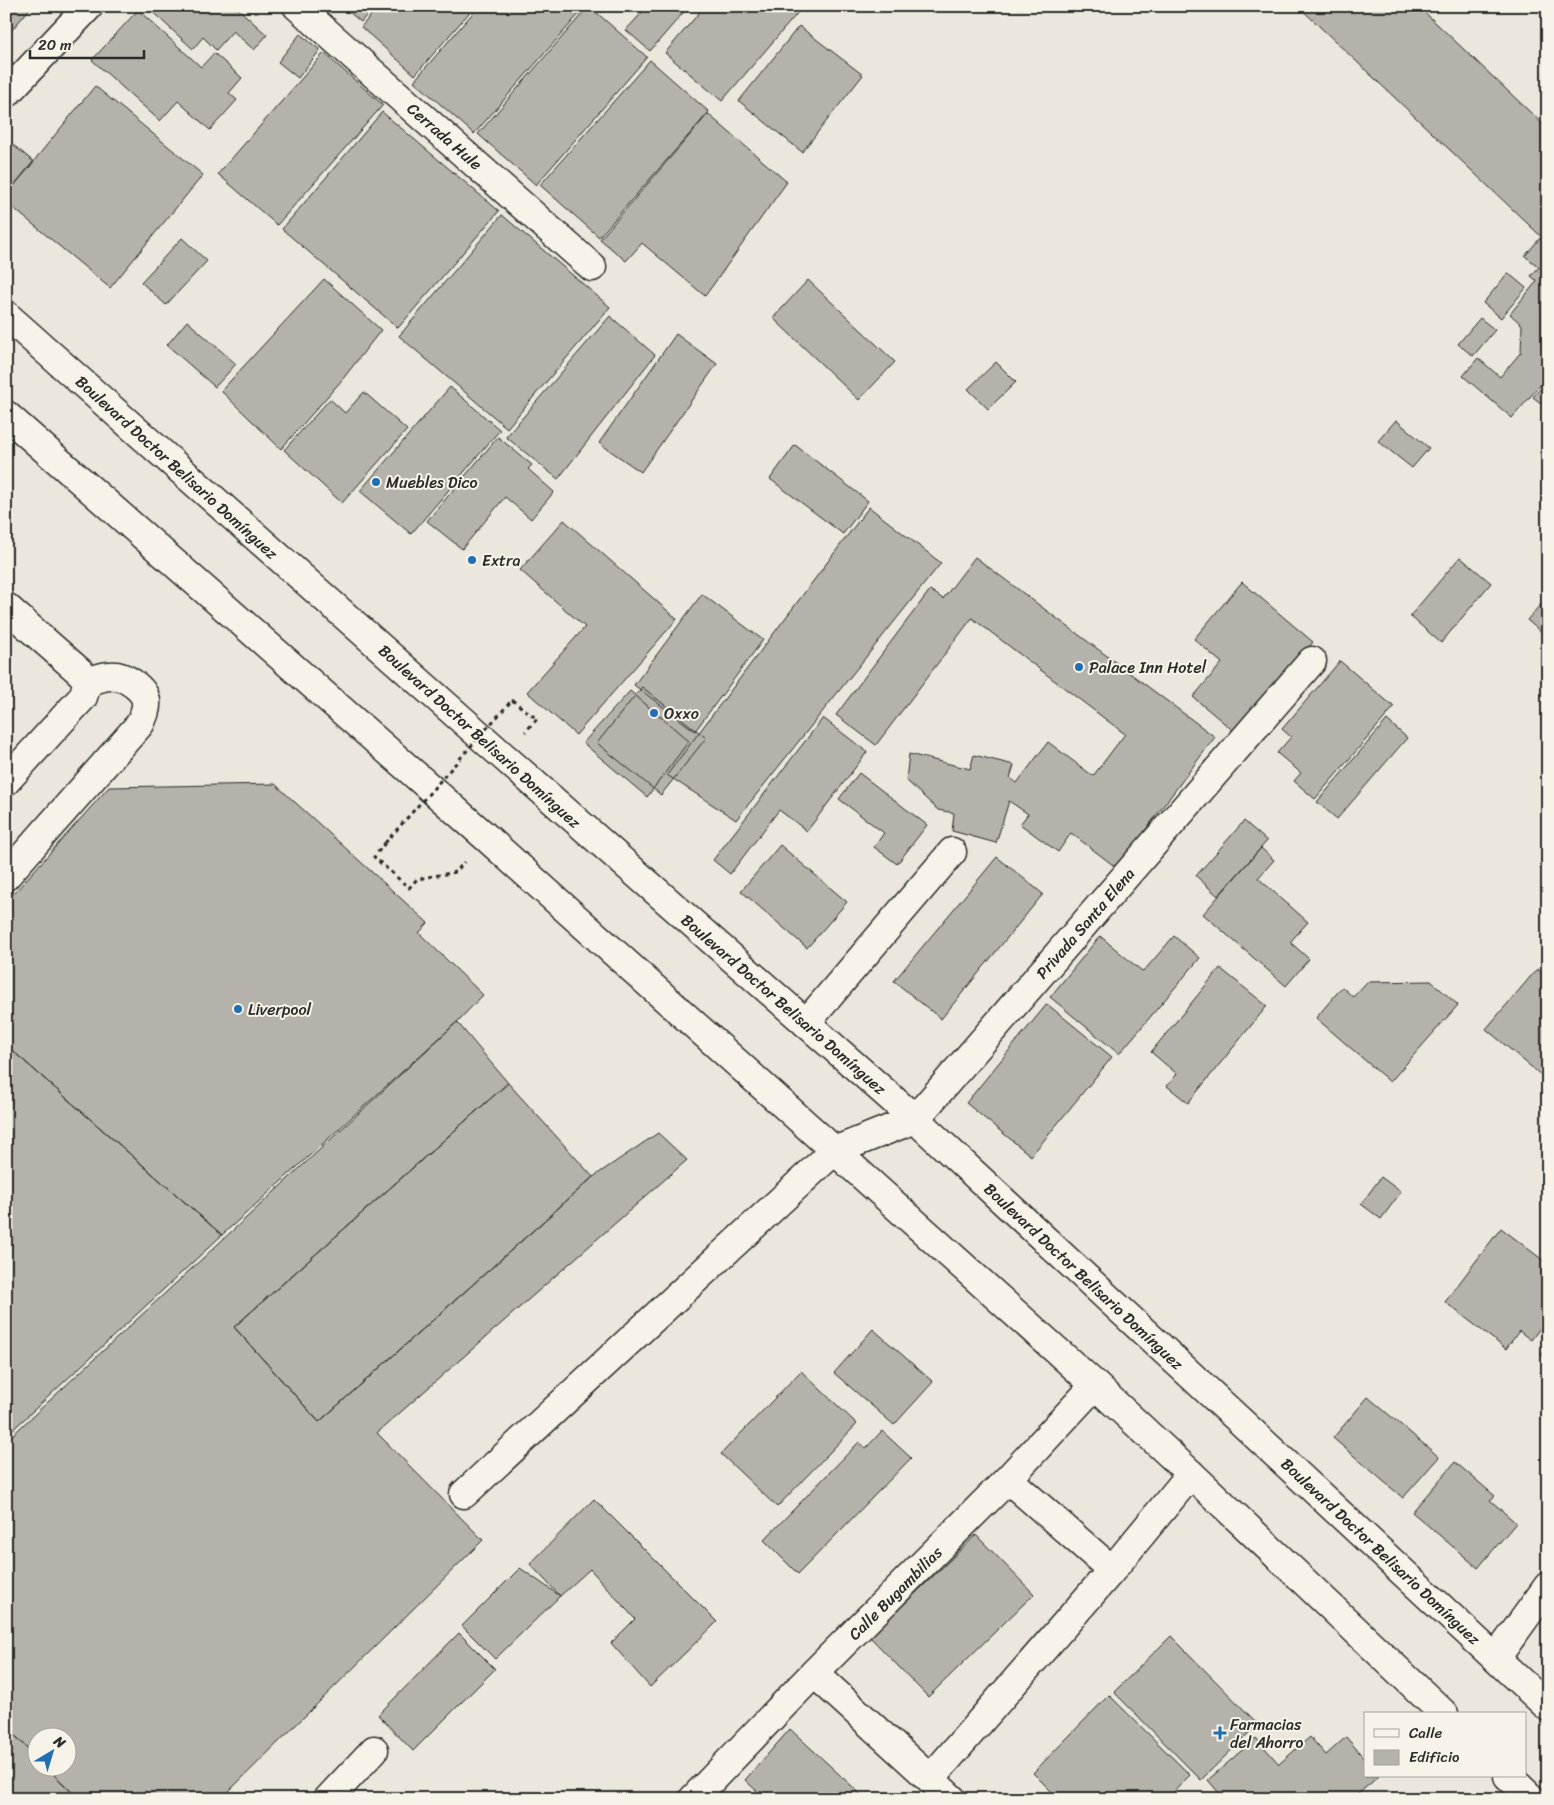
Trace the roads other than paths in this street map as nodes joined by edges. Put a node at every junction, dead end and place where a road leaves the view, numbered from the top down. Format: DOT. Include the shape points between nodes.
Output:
graph roads {
  1 [pos="89,6"];
  2 [pos="297,6"];
  3 [pos="6,94"];
  4 [pos="592,267"];
  5 [pos="6,315"];
  6 [pos="6,415"];
  7 [pos="6,607"];
  8 [pos="1312,661"];
  9 [pos="88,681"];
  10 [pos="6,781"];
  11 [pos="16,849"];
  12 [pos="952,852"];
  13 [pos="6,876"];
  14 [pos="806,1024"];
  15 [pos="915,1119"];
  16 [pos="834,1151"];
  17 [pos="1095,1385"];
  18 [pos="1191,1474"];
  19 [pos="1008,1479"];
  20 [pos="464,1494"];
  21 [pos="1112,1570"];
  22 [pos="1548,1586"];
  23 [pos="1496,1658"];
  24 [pos="814,1673"];
  25 [pos="1548,1707"];
  26 [pos="1442,1712"];
  27 [pos="374,1750"];
  28 [pos="931,1778"];
  29 [pos="1510,1778"];
  30 [pos="328,1799"];
  31 [pos="693,1799"];
  32 [pos="952,1799"];
  33 [pos="1532,1799"];
  1 -- 3 [label="main road"];
  2 -- 4 [label="main road, Cerrada Hule"];
  5 -- 14 [label="main road, Boulevard Doctor Belisario Domínguez"];
  6 -- 16 [label="main road" via="487,838"];
  7 -- 9 [label="main road"];
  8 -- 15 [label="main road, Privada Santa Elena"];
  9 -- 10 [label="main road" via="84,696"];
  9 -- 11 [label="main road" via="112,675 140,689 146,700 140,724"];
  11 -- 13 [label="main road"];
  12 -- 14 [label="main road"];
  14 -- 15 [label="main road, Boulevard Doctor Belisario Domínguez"];
  15 -- 16 [label="main road, Privada Santa Elena"];
  15 -- 23 [label="main road, Boulevard Doctor Belisario Domínguez"];
  16 -- 17 [label="main road"];
  16 -- 20 [label="main road"];
  17 -- 18 [label="main road"];
  17 -- 19 [label="main road, Calle Bugambilias"];
  18 -- 21 [label="main road"];
  18 -- 26 [label="main road"];
  19 -- 21 [label="main road"];
  19 -- 24 [label="main road, Calle Bugambilias"];
  21 -- 28 [label="main road"];
  22 -- 23 [label="main road"];
  23 -- 25 [label="main road, Boulevard Doctor Belisario Domínguez"];
  24 -- 28 [label="main road"];
  24 -- 31 [label="main road, Calle Bugambilias"];
  27 -- 30 [label="main road"];
  28 -- 32 [label="main road"];
  29 -- 33 [label="main road"];
}
